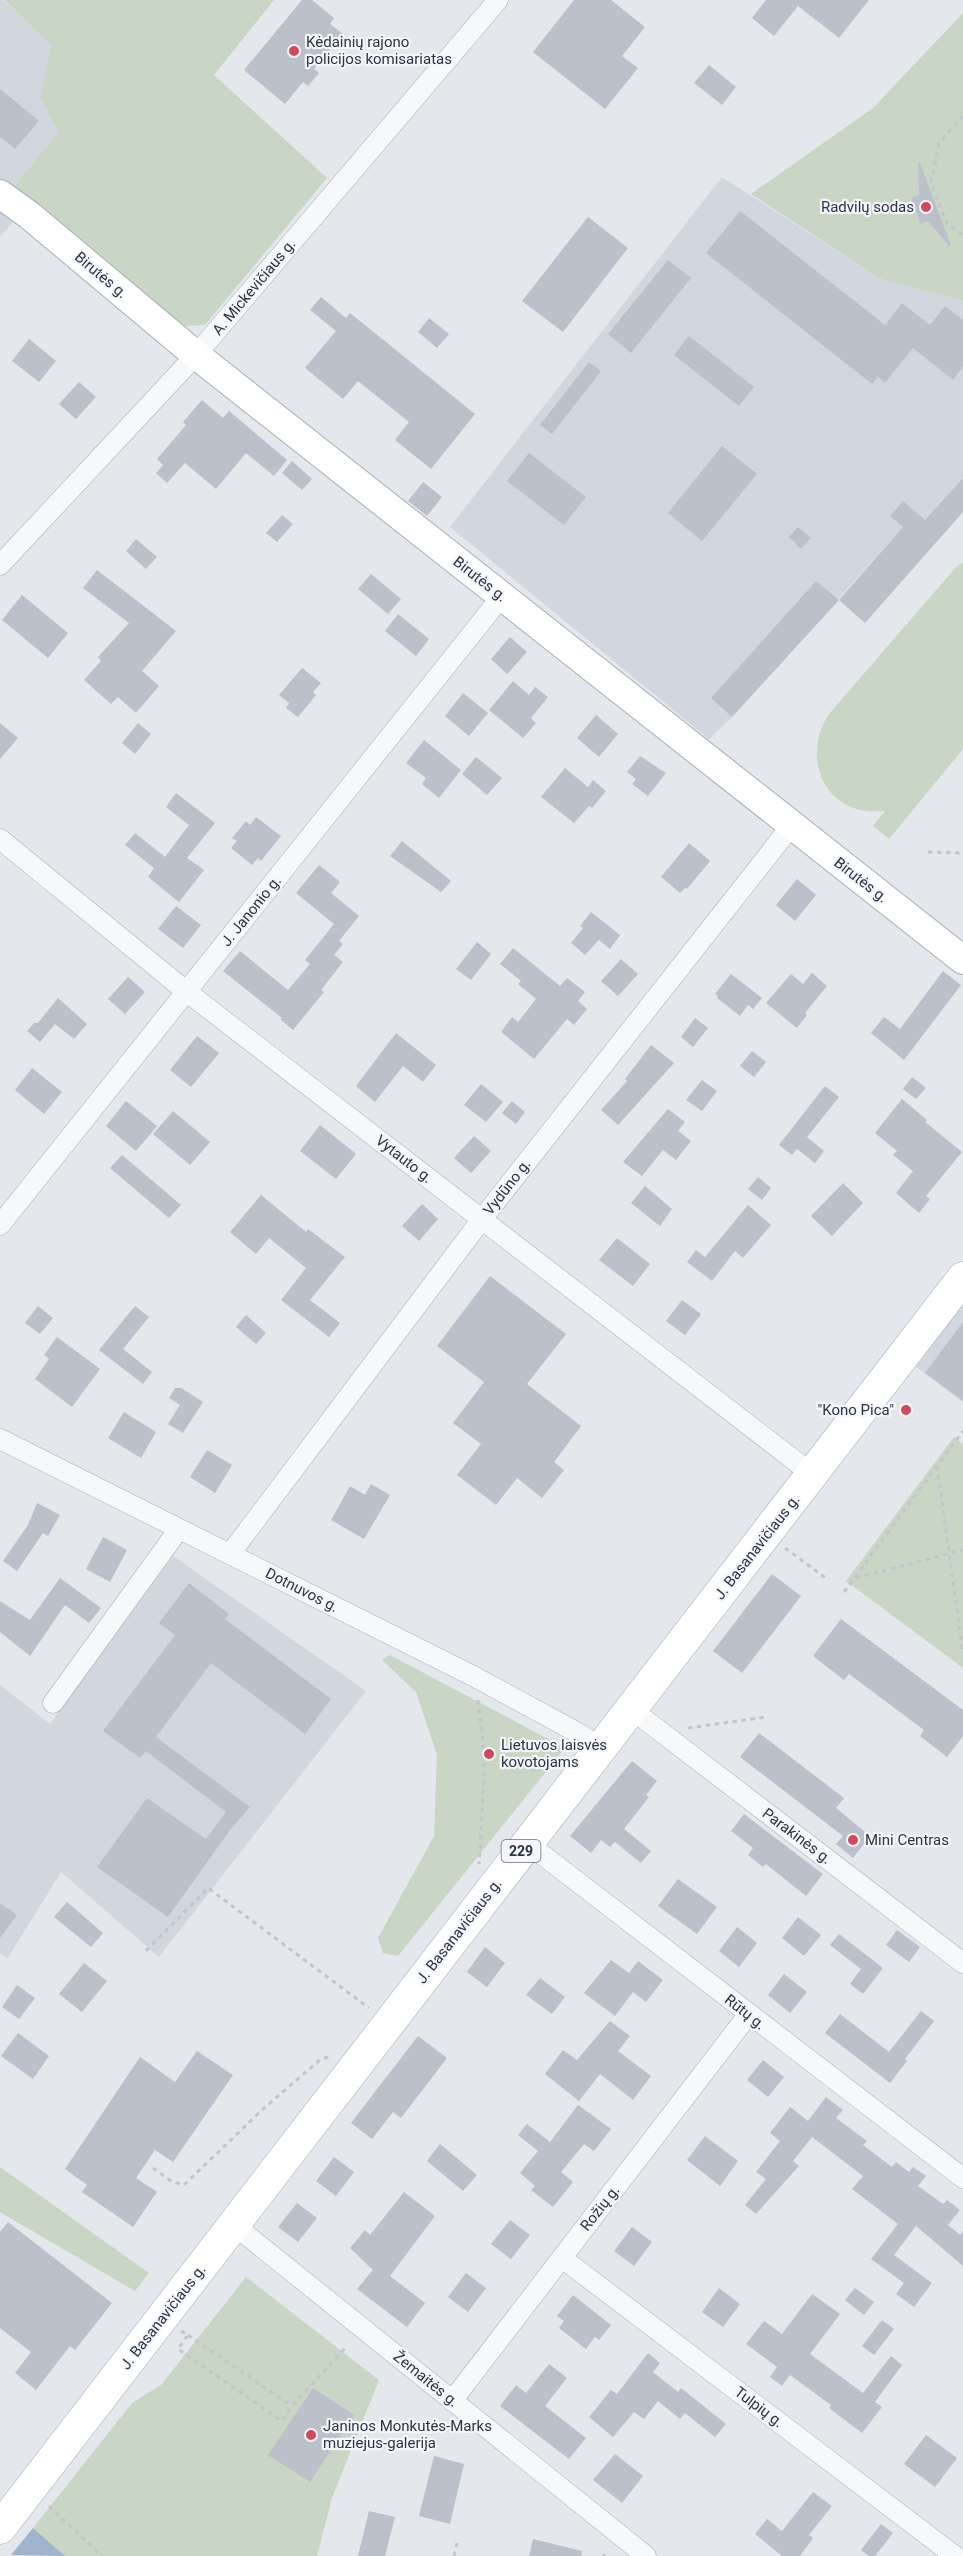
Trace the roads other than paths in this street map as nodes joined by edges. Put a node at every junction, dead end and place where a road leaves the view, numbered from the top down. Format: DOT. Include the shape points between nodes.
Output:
graph roads {
  1 [pos="498,0"];
  2 [pos="0,194"];
  3 [pos="196,355"];
  4 [pos="0,565"];
  5 [pos="502,596"];
  6 [pos="792,825"];
  7 [pos="0,839"];
  8 [pos="963,960"];
  9 [pos="187,992"];
  10 [pos="482,1219"];
  11 [pos="0,1225"];
  12 [pos="963,1278"];
  13 [pos="0,1439"];
  14 [pos="812,1474"];
  15 [pos="179,1529"];
  16 [pos="230,1554"];
  17 [pos="53,1703"];
  18 [pos="631,1709"];
  19 [pos="600,1748"];
  20 [pos="527,1843"];
  21 [pos="963,1963"];
  22 [pos="748,2015"];
  23 [pos="963,2178"];
  24 [pos="234,2225"];
  25 [pos="562,2258"];
  26 [pos="452,2401"];
  27 [pos="0,2528"];
  28 [pos="646,2556"];
  29 [pos="955,2556"];
  1 -- 3 [label="street, A. Mickevičiaus g."];
  2 -- 3 [label="street, Birutės g."];
  3 -- 4 [label="street, A. Mickevičiaus g."];
  3 -- 5 [label="street, Birutės g."];
  5 -- 6 [label="street, Birutės g."];
  5 -- 9 [label="street, J. Janonio g."];
  6 -- 8 [label="street, Birutės g."];
  6 -- 10 [label="street, Vydūno g."];
  7 -- 9 [label="street, Vytauto g."];
  9 -- 10 [label="street, Vytauto g."];
  9 -- 11 [label="street, J. Janonio g."];
  10 -- 14 [label="street, Vytauto g."];
  10 -- 16 [label="street, Vydūno g."];
  12 -- 14 [label="main road, J. Basanavičiaus g. / 229"];
  13 -- 15 [label="street, Dotnuvos g."];
  14 -- 18 [label="main road, J. Basanavičiaus g. / 229"];
  15 -- 16 [label="street, Dotnuvos g."];
  15 -- 17 [label="street"];
  16 -- 19 [label="street, Dotnuvos g." via="476,1677"];
  18 -- 19 [label="main road, J. Basanavičiaus g. / 229"];
  18 -- 21 [label="street, Parakinės g."];
  19 -- 20 [label="main road, J. Basanavičiaus g. / 229"];
  20 -- 22 [label="street, Rūtų g."];
  20 -- 24 [label="main road, J. Basanavičiaus g. / 229"];
  22 -- 23 [label="street, Rūtų g."];
  22 -- 25 [label="street, Rožių g."];
  24 -- 26 [label="street, Žemaitės g."];
  24 -- 27 [label="main road, J. Basanavičiaus g. / 229" via="162,2318 41,2495"];
  25 -- 26 [label="street, Rožių g."];
  25 -- 29 [label="street, Tulpių g."];
  26 -- 28 [label="street, Žemaitės g."];
}
